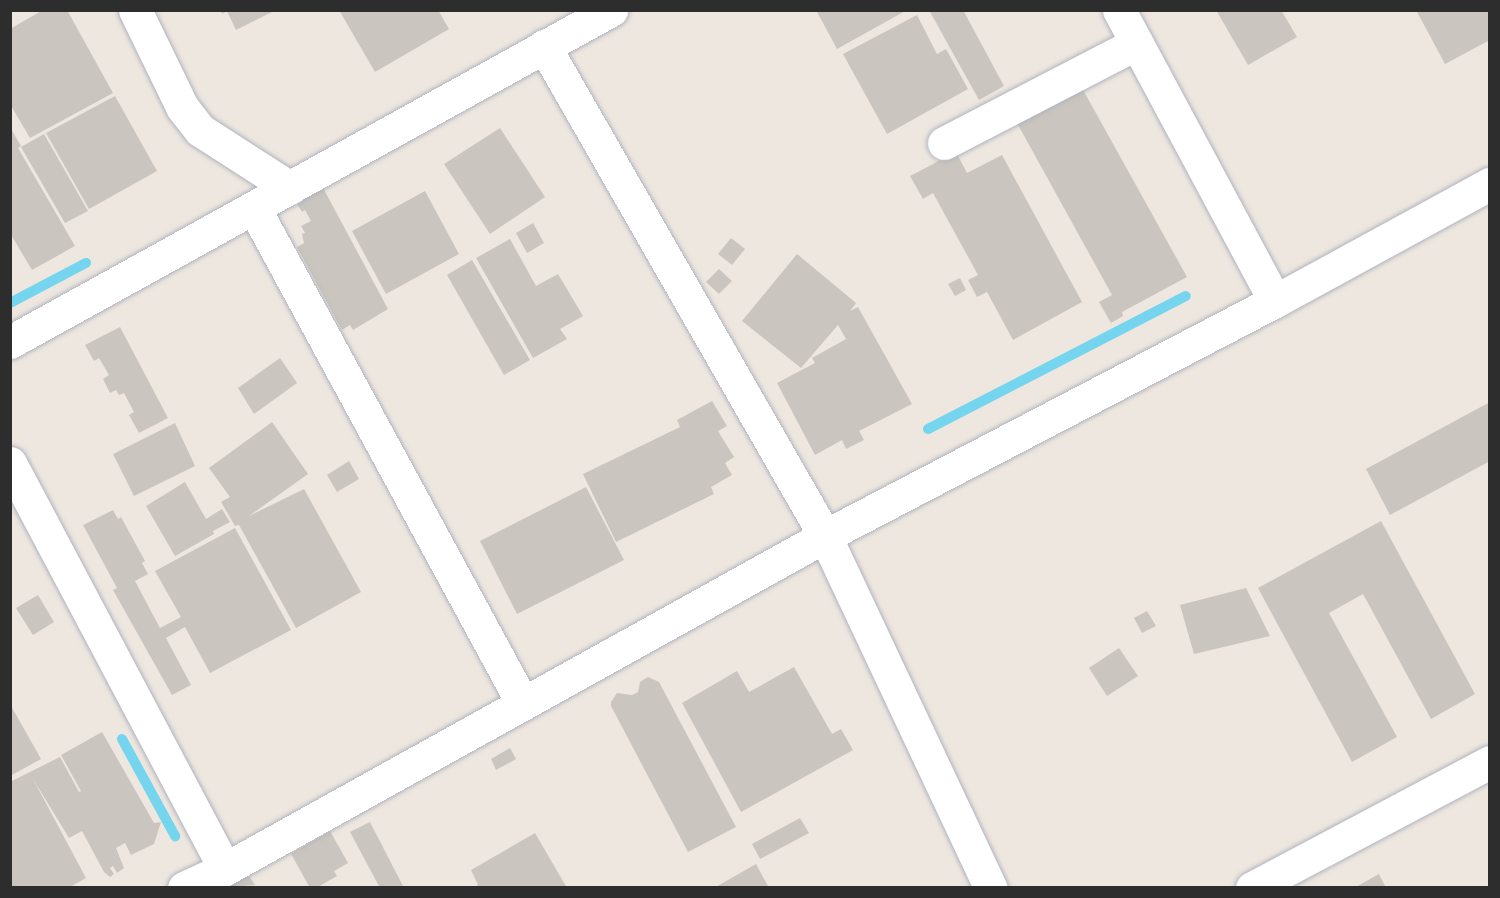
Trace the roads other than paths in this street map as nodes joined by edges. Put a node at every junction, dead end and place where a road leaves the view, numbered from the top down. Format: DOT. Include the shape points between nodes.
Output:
graph roads {
  1 [pos="135,10"];
  2 [pos="611,10"];
  3 [pos="1119,10"];
  4 [pos="1137,43"];
  5 [pos="544,46"];
  6 [pos="944,143"];
  7 [pos="1490,184"];
  8 [pos="290,188"];
  9 [pos="254,208"];
  10 [pos="1275,301"];
  11 [pos="10,342"];
  12 [pos="10,463"];
  13 [pos="825,536"];
  14 [pos="522,702"];
  15 [pos="1490,762"];
  16 [pos="225,868"];
  17 [pos="184,888"];
  18 [pos="991,888"];
  19 [pos="1252,888"];
  1 -- 8 [label="street" via="182,107 200,130"];
  2 -- 5 [label="street"];
  3 -- 4 [label="street"];
  4 -- 6 [label="street"];
  4 -- 10 [label="street"];
  5 -- 8 [label="street"];
  5 -- 13 [label="street"];
  7 -- 10 [label="street"];
  8 -- 9 [label="street"];
  9 -- 11 [label="street"];
  9 -- 14 [label="street"];
  10 -- 13 [label="street"];
  12 -- 16 [label="street"];
  13 -- 14 [label="street"];
  13 -- 18 [label="street"];
  14 -- 16 [label="street"];
  15 -- 19 [label="street"];
  16 -- 17 [label="street"];
}
